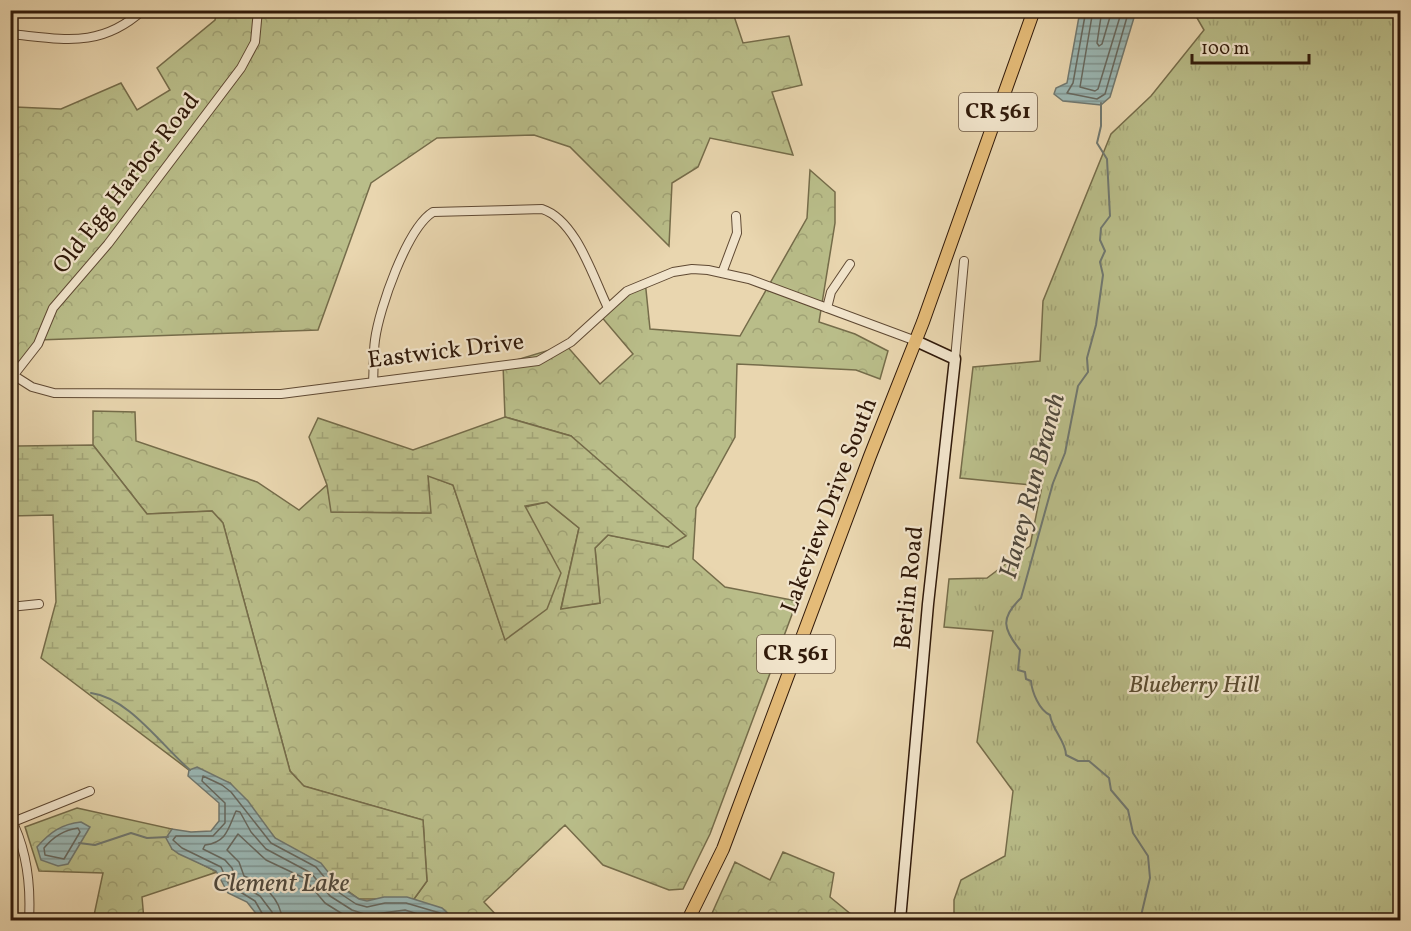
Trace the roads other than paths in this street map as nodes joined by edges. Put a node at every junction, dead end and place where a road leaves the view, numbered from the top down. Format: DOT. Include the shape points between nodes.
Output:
graph roads {
  1 [pos="143,10"];
  2 [pos="258,10"];
  3 [pos="1034,10"];
  4 [pos="10,34"];
  5 [pos="736,216"];
  6 [pos="964,261"];
  7 [pos="850,264"];
  8 [pos="722,273"];
  9 [pos="608,308"];
  10 [pos="827,308"];
  11 [pos="916,341"];
  12 [pos="955,359"];
  13 [pos="12,374"];
  14 [pos="373,382"];
  15 [pos="39,604"];
  16 [pos="10,607"];
  17 [pos="90,791"];
  18 [pos="12,820"];
  19 [pos="29,921"];
  20 [pos="688,921"];
  21 [pos="900,921"];
  1 -- 4 [label="street" via="127,25 104,36 75,39"];
  2 -- 13 [label="street, Old Egg Harbor Road" via="255,42 241,68 108,244 53,308 38,344"];
  3 -- 11 [label="main road, CR 561"];
  5 -- 8 [label="street" via="737,233"];
  6 -- 12 [label="street, Berlin Road"];
  7 -- 10 [label="street" via="831,292"];
  8 -- 9 [label="street, Eastwick Drive" via="692,269 673,272 627,291"];
  8 -- 10 [label="street, Eastwick Drive"];
  9 -- 14 [label="street, Eastwick Drive" via="572,342 538,361"];
  9 -- 14 [label="street" via="568,226 552,213 542,209 433,212 413,231 382,311 374,342"];
  10 -- 11 [label="street, Eastwick Drive"];
  11 -- 12 [label="street, Eastwick Drive"];
  11 -- 20 [label="main road, Lakeview Drive South / CR 561" via="723,849"];
  12 -- 21 [label="street, Berlin Road" via="928,604"];
  13 -- 14 [label="street, Eastwick Drive" via="42,391 66,394 282,394"];
  15 -- 16 [label="street"];
  17 -- 18 [label="street"];
  18 -- 19 [label="street" via="28,872"];
}
